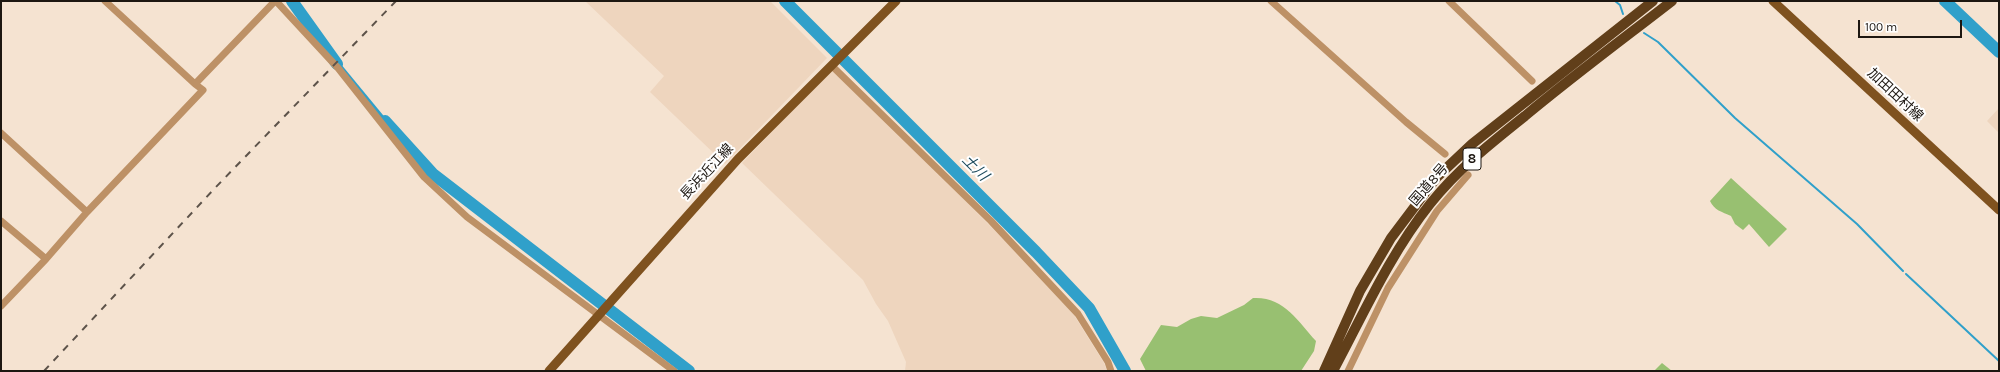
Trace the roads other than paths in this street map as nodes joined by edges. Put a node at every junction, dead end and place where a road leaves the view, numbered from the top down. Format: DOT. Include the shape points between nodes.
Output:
graph roads {
  1 [pos="105,1"];
  2 [pos="276,1"];
  3 [pos="896,1"];
  4 [pos="1271,1"];
  5 [pos="1449,1"];
  6 [pos="1653,1"];
  7 [pos="1672,1"];
  8 [pos="1773,1"];
  9 [pos="833,65"];
  10 [pos="1532,81"];
  11 [pos="195,84"];
  12 [pos="2,134"];
  13 [pos="1445,154"];
  14 [pos="1468,175"];
  15 [pos="1999,210"];
  16 [pos="87,212"];
  17 [pos="1,221"];
  18 [pos="46,260"];
  19 [pos="1,306"];
  20 [pos="599,314"];
  21 [pos="552,370"];
  22 [pos="674,371"];
  23 [pos="1111,371"];
  24 [pos="1324,371"];
  25 [pos="1333,371"];
  26 [pos="1348,371"];
  1 -- 11 [label="street"];
  2 -- 11 [label="street"];
  2 -- 20 [label="street" via="338,68 424,178 467,217"];
  3 -- 9 [label="main road, 長浜近江線"];
  4 -- 13 [label="street"];
  5 -- 10 [label="street"];
  6 -- 24 [label="highway, 国道8号 / 8" via="1472,144 1437,177 1392,238 1360,291"];
  7 -- 25 [label="highway, 国道8号 / 8" via="1554,92 1493,142 1447,185 1404,239"];
  8 -- 15 [label="main road, 加田田村線"];
  9 -- 20 [label="main road, 長浜近江線" via="738,159"];
  9 -- 23 [label="street" via="991,221 1078,314"];
  11 -- 16 [label="street" via="203,90"];
  12 -- 16 [label="street"];
  14 -- 26 [label="street" via="1437,212 1388,288"];
  16 -- 18 [label="street"];
  17 -- 18 [label="street"];
  18 -- 19 [label="street"];
  20 -- 21 [label="main road, 長浜近江線"];
  20 -- 22 [label="street"];
}
